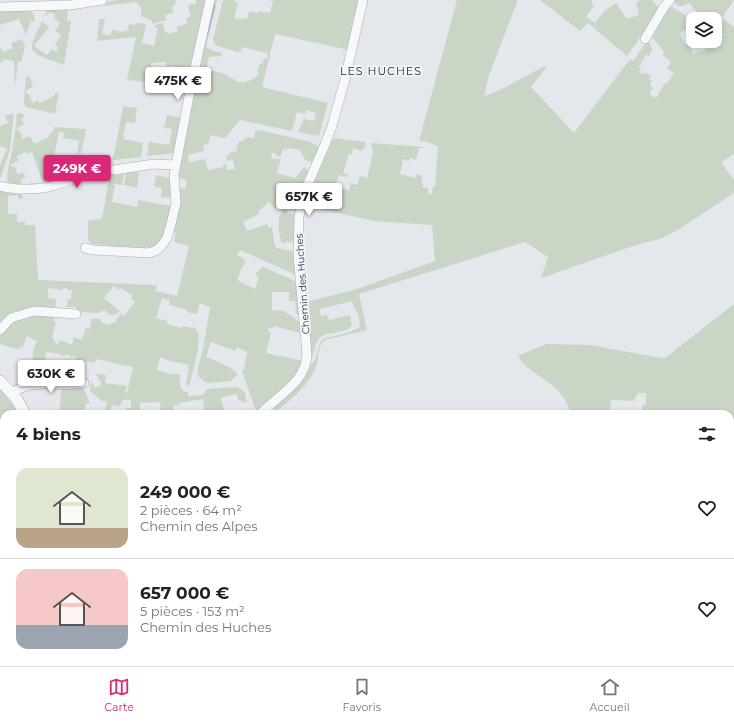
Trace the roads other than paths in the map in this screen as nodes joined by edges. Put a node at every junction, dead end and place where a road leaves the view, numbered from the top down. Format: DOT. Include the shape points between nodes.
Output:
graph roads {
  1 [pos="102,0"];
  2 [pos="210,0"];
  3 [pos="363,0"];
  4 [pos="670,0"];
  5 [pos="0,7"];
  6 [pos="645,39"];
  7 [pos="176,165"];
  8 [pos="0,186"];
  9 [pos="85,248"];
  10 [pos="76,314"];
  11 [pos="0,330"];
  12 [pos="0,381"];
  13 [pos="84,383"];
  14 [pos="12,394"];
  15 [pos="23,410"];
  16 [pos="264,410"];
  1 -- 5 [label="street" via="71,5"];
  2 -- 7 [label="street"];
  3 -- 16 [label="street, Chemin des Huches" via="332,126 304,193 299,216 298,255 307,347 306,362 299,378"];
  4 -- 6 [label="street"];
  7 -- 8 [label="street" via="154,164 96,171 52,187"];
  7 -- 9 [label="street" via="176,204 167,238 157,250 149,253"];
  10 -- 11 [label="street" via="34,311 11,318"];
  12 -- 14 [label="street"];
  13 -- 14 [label="street" via="38,383"];
  14 -- 15 [label="street"];
}
